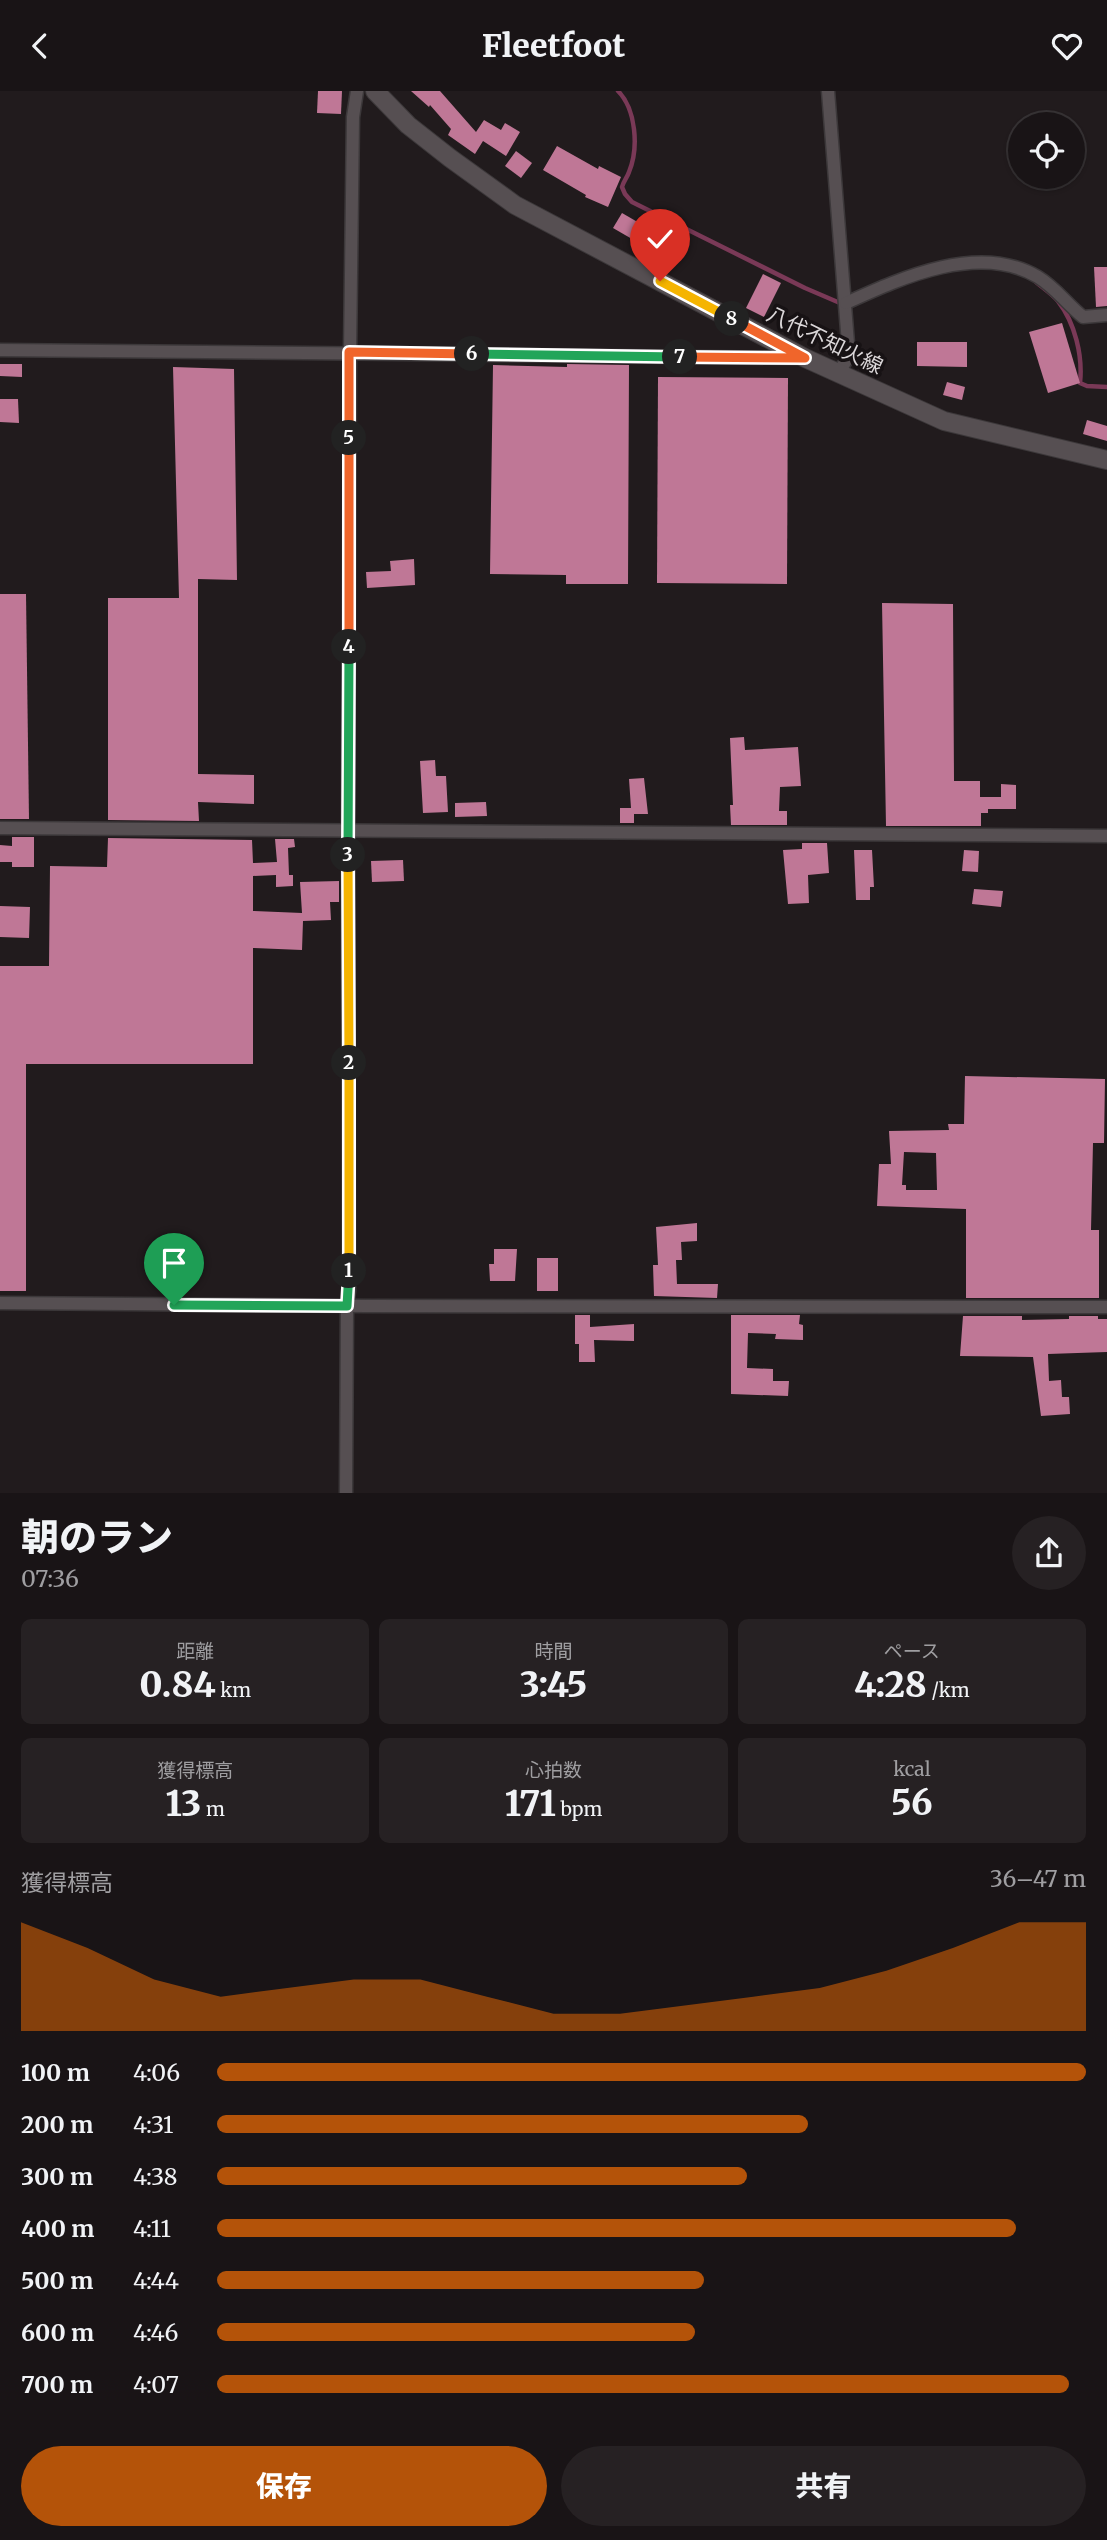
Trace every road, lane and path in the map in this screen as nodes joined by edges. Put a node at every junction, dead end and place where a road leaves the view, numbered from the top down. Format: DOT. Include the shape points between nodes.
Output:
graph roads {
  1 [pos="374,91"];
  2 [pos="828,91"];
  3 [pos="356,92"];
  4 [pos="846,303"];
  5 [pos="1107,315"];
  6 [pos="0,350"];
  7 [pos="349,352"];
  8 [pos="805,358"];
  9 [pos="839,372"];
  10 [pos="1107,460"];
  11 [pos="0,828"];
  12 [pos="348,830"];
  13 [pos="1107,836"];
  14 [pos="0,1303"];
  15 [pos="347,1306"];
  16 [pos="1107,1307"];
  17 [pos="346,1493"];
  1 -- 8 [label="main road, 八代不知火線" via="408,125 515,205"];
  2 -- 4 [label="street"];
  3 -- 7 [label="street"];
  4 -- 5 [label="street" via="934,269 998,264 1038,277 1083,317"];
  4 -- 9 [label="street" via="849,356"];
  6 -- 7 [label="street"];
  7 -- 8 [label="street"];
  7 -- 12 [label="street"];
  8 -- 9 [label="main road, 八代不知火線"];
  9 -- 10 [label="main road, 八代不知火線" via="944,421"];
  11 -- 12 [label="street"];
  12 -- 13 [label="street"];
  12 -- 15 [label="street"];
  14 -- 15 [label="street"];
  15 -- 16 [label="street"];
  15 -- 17 [label="street"];
}
